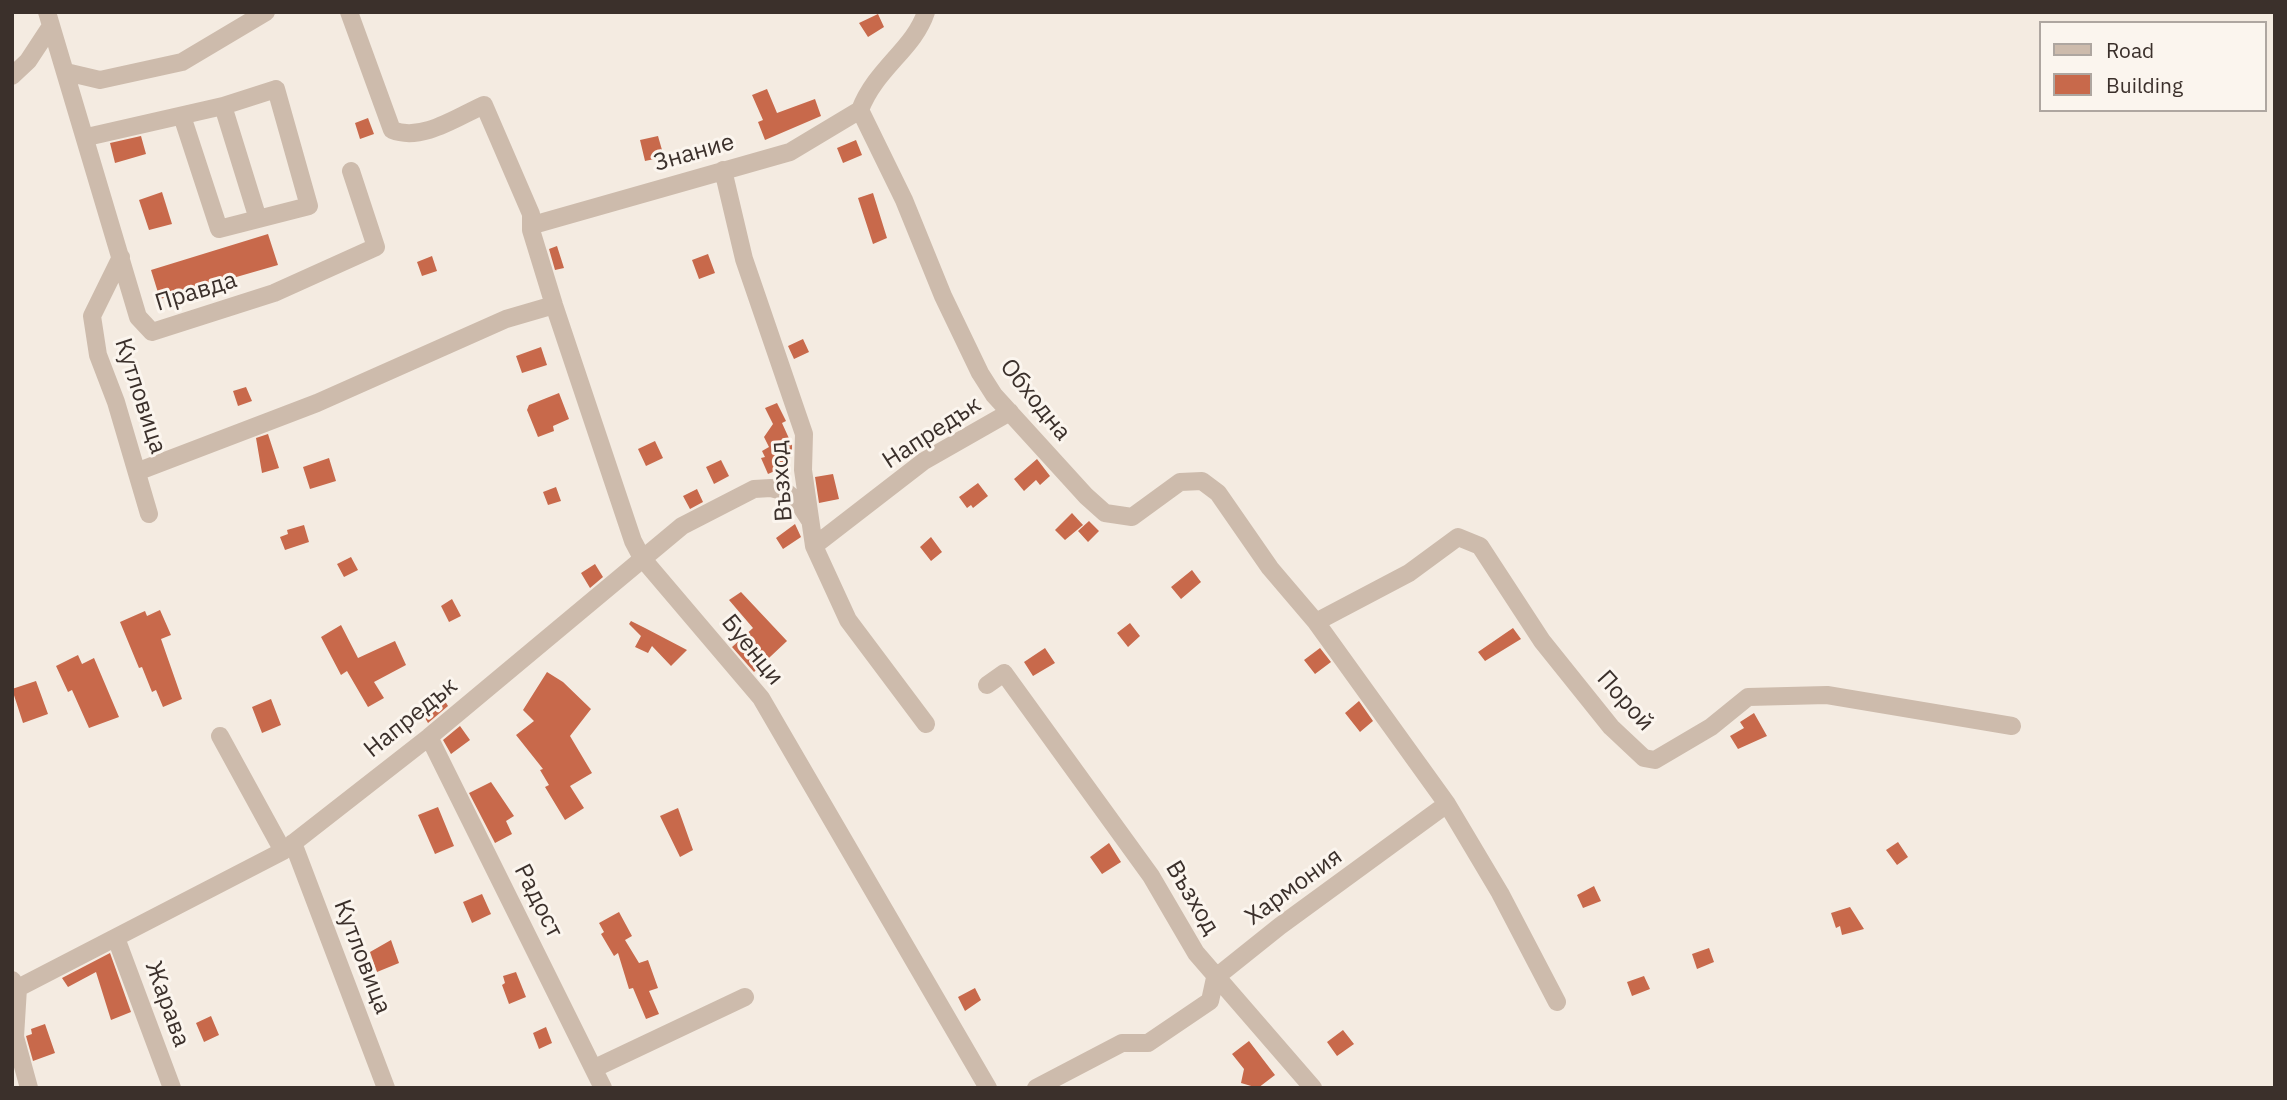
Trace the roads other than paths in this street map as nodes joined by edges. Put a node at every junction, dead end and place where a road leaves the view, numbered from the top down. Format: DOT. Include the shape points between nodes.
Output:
graph roads {
  1 [pos="266,12"];
  2 [pos="349,12"];
  3 [pos="926,12"];
  4 [pos="49,19"];
  5 [pos="66,72"];
  6 [pos="12,76"];
  7 [pos="223,106"];
  8 [pos="860,110"];
  9 [pos="182,116"];
  10 [pos="86,137"];
  11 [pos="723,170"];
  12 [pos="351,171"];
  13 [pos="258,219"];
  14 [pos="533,225"];
  15 [pos="121,257"];
  16 [pos="554,305"];
  17 [pos="1010,412"];
  18 [pos="139,471"];
  19 [pos="149,514"];
  20 [pos="809,519"];
  21 [pos="814,546"];
  22 [pos="642,558"];
  23 [pos="1316,622"];
  24 [pos="987,685"];
  25 [pos="926,724"];
  26 [pos="2012,726"];
  27 [pos="219,736"];
  28 [pos="429,737"];
  29 [pos="1447,804"];
  30 [pos="288,847"];
  31 [pos="116,938"];
  32 [pos="1215,978"];
  33 [pos="15,984"];
  34 [pos="745,997"];
  35 [pos="1557,1002"];
  36 [pos="595,1068"];
  37 [pos="29,1088"];
  38 [pos="172,1088"];
  39 [pos="386,1088"];
  40 [pos="603,1088"];
  41 [pos="988,1088"];
  42 [pos="1036,1088"];
  43 [pos="1313,1088"];
  1 -- 5 [label="street" via="182,62 100,80"];
  2 -- 14 [label="street, Буенци" via="392,130 406,135 422,132 484,105"];
  3 -- 8 [label="street" via="916,34 872,82"];
  4 -- 5 [label="street, Правда"];
  4 -- 6 [label="street" via="28,61"];
  5 -- 10 [label="street, Правда"];
  7 -- 9 [label="street"];
  7 -- 13 [label="street"];
  7 -- 13 [label="street" via="276,89 309,206"];
  8 -- 11 [label="street, Знание" via="790,152"];
  8 -- 17 [label="street, Обходна" via="980,373"];
  9 -- 10 [label="street"];
  9 -- 13 [label="street" via="219,229"];
  10 -- 15 [label="street, Правда"];
  11 -- 14 [label="street, Знание"];
  11 -- 20 [label="street, Възход" via="744,259 804,434"];
  12 -- 15 [label="street, Правда" via="376,247 274,293 152,332 138,317"];
  14 -- 16 [label="street, Буенци"];
  15 -- 18 [label="street, Кутловица" via="92,316 98,355"];
  16 -- 18 [label="street" via="506,318 317,403"];
  16 -- 22 [label="street, Буенци"];
  17 -- 21 [label="street, Напредък" via="924,461"];
  17 -- 23 [label="street, Обходна" via="1105,513 1132,517 1180,482 1202,481 1218,493 1270,568"];
  18 -- 19 [label="street, Кутловица"];
  20 -- 21 [label="street, Възход"];
  20 -- 22 [label="street, Напредък" via="786,492 754,489 682,526"];
  21 -- 25 [label="street, Възход" via="848,620"];
  22 -- 28 [label="street, Напредък"];
  22 -- 41 [label="street, Буенци" via="761,698"];
  23 -- 26 [label="street, Порой" via="1409,573 1458,537 1479,546 1542,641 1611,727 1644,758 1655,760 1711,727 1748,697 1827,695"];
  23 -- 29 [label="street"];
  24 -- 32 [label="street, Възход" via="1004,673 1151,876"];
  27 -- 30 [label="street, Кутловица"];
  28 -- 30 [label="street, Напредък"];
  28 -- 36 [label="street, Радост"];
  29 -- 32 [label="street, Хармония"];
  29 -- 35 [label="street"];
  30 -- 31 [label="street, Напредък"];
  30 -- 39 [label="street, Кутловица"];
  31 -- 33 [label="street, Напредък"];
  31 -- 38 [label="street, Жарава"];
  32 -- 42 [label="street, Хармония" via="1210,1001 1147,1043 1122,1043"];
  32 -- 43 [label="street, Възход"];
  33 -- 37 [label="street" via="15,1037"];
  34 -- 36 [label="street"];
  36 -- 40 [label="street, Радост"];
}
